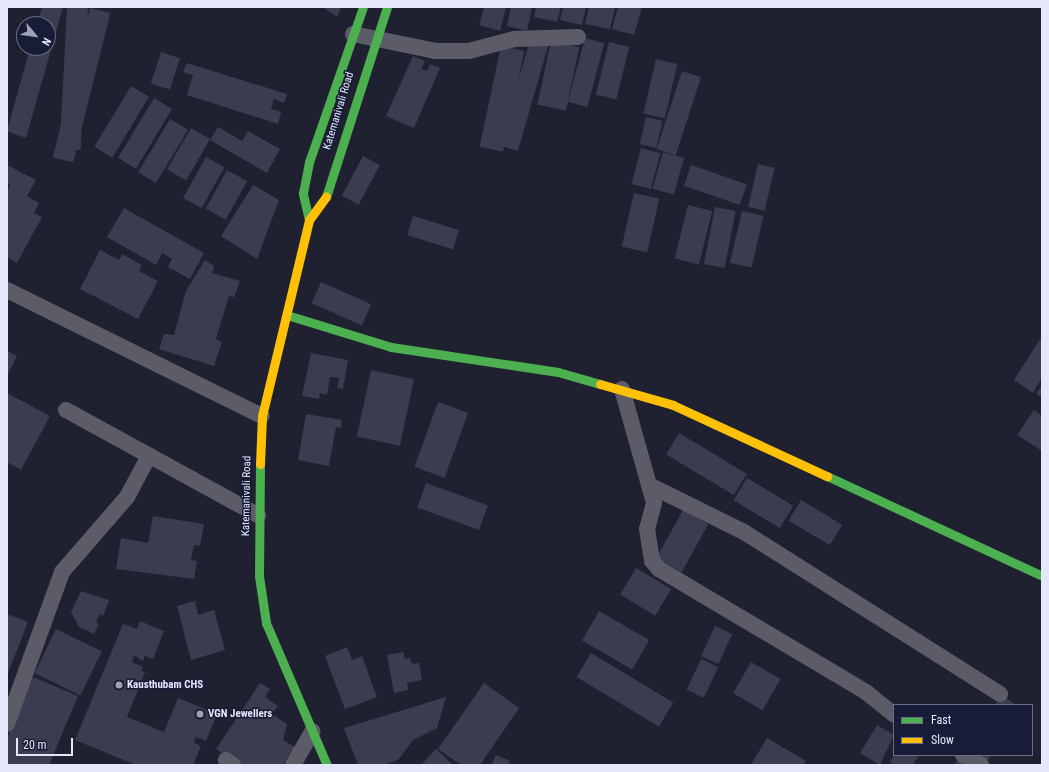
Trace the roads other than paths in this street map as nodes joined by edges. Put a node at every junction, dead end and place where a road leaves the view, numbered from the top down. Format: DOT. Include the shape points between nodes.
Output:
graph roads {
  1 [pos="363,7"];
  2 [pos="387,7"];
  3 [pos="352,34"];
  4 [pos="578,37"];
  5 [pos="374,40"];
  6 [pos="310,220"];
  7 [pos="7,290"];
  8 [pos="286,315"];
  9 [pos="622,389"];
  10 [pos="66,410"];
  11 [pos="262,416"];
  12 [pos="149,456"];
  13 [pos="649,485"];
  14 [pos="258,515"];
  15 [pos="1042,576"];
  16 [pos="1000,694"];
  17 [pos="893,713"];
  18 [pos="7,724"];
  19 [pos="313,730"];
  20 [pos="965,756"];
  21 [pos="293,765"];
  22 [pos="327,765"];
  23 [pos="981,765"];
  1 -- 3 [label="main road, Katemanivali Road"];
  2 -- 5 [label="main road, Katemanivali Road"];
  3 -- 5 [label="street"];
  3 -- 6 [label="main road, Katemanivali Road" via="309,162 303,193"];
  4 -- 5 [label="street" via="514,39 469,51 436,51"];
  5 -- 6 [label="main road, Katemanivali Road" via="326,198"];
  6 -- 8 [label="main road, Katemanivali Road"];
  7 -- 11 [label="street"];
  8 -- 9 [label="main road" via="391,347 558,372"];
  8 -- 11 [label="main road, Katemanivali Road"];
  9 -- 13 [label="street"];
  9 -- 15 [label="main road" via="673,405"];
  10 -- 12 [label="street"];
  11 -- 14 [label="main road, Katemanivali Road"];
  12 -- 14 [label="street"];
  12 -- 18 [label="street" via="127,497 62,572"];
  13 -- 16 [label="street" via="744,532"];
  13 -- 17 [label="street" via="654,503 647,529 648,552 659,569 859,688"];
  14 -- 19 [label="main road, Katemanivali Road" via="259,576 266,623 282,666"];
  19 -- 21 [label="street"];
  19 -- 22 [label="main road, Katemanivali Road"];
  20 -- 23 [label="street"];
}
